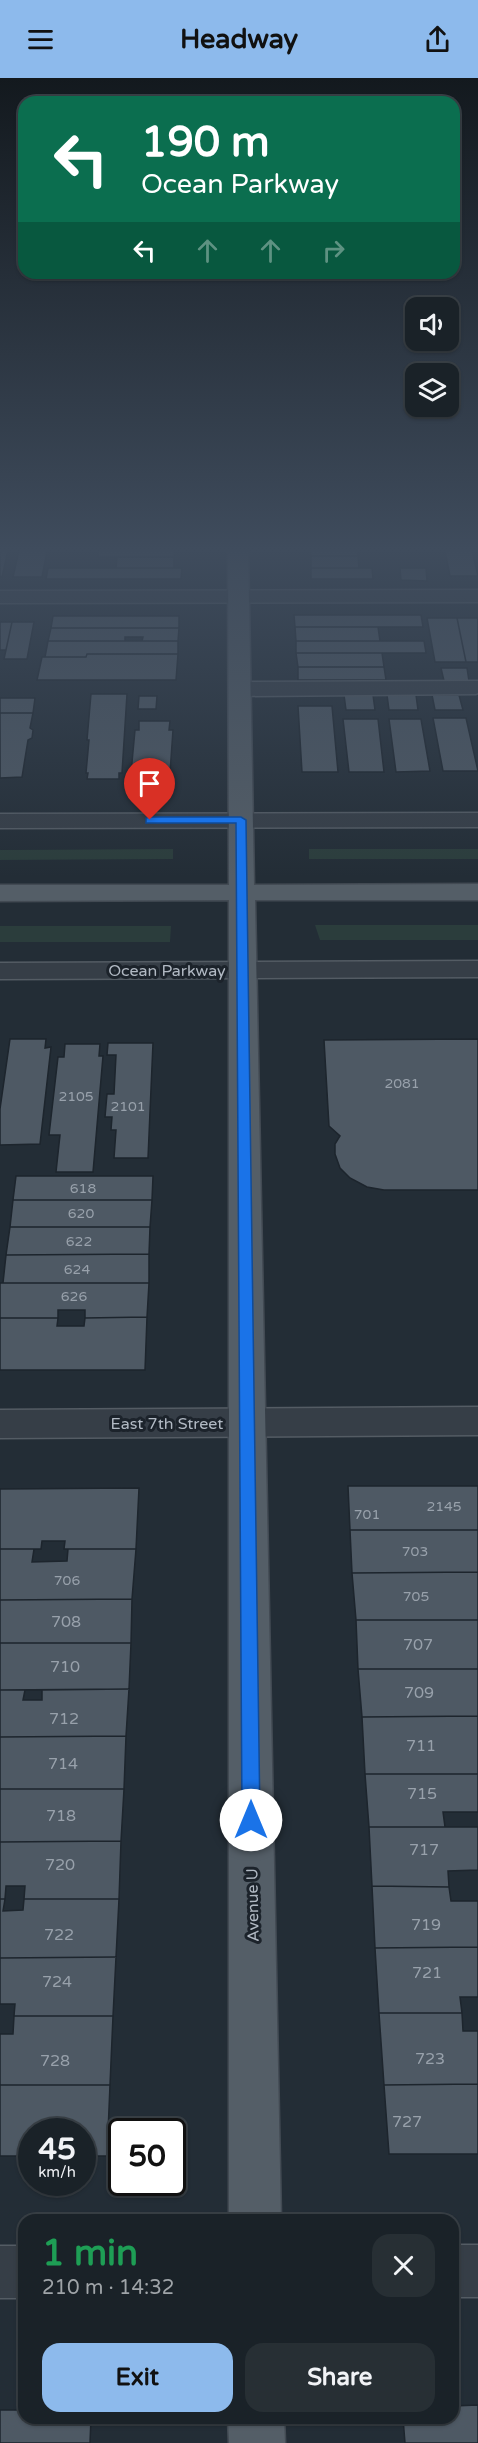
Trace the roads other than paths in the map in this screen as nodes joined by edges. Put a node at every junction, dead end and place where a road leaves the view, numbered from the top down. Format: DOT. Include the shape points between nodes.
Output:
graph roads {
  1 [pos="240,656"];
  2 [pos="476,687"];
  3 [pos="240,688"];
  4 [pos="241,820"];
  5 [pos="478,820"];
  6 [pos="0,821"];
  7 [pos="242,892"];
  8 [pos="478,892"];
  9 [pos="0,893"];
  10 [pos="478,969"];
  11 [pos="243,970"];
  12 [pos="0,971"];
  13 [pos="478,1421"];
  14 [pos="247,1422"];
  15 [pos="0,1424"];
  16 [pos="255,2214"];
  17 [pos="459,2271"];
  18 [pos="478,2271"];
  19 [pos="0,2272"];
  20 [pos="18,2272"];
  21 [pos="256,2424"];
  22 [pos="257,2443"];
  1 -- 3 [label="main road, Avenue U"];
  2 -- 3 [label="street"];
  3 -- 4 [label="main road, Avenue U"];
  4 -- 5 [label="street"];
  4 -- 6 [label="street"];
  4 -- 7 [label="main road, Avenue U"];
  7 -- 8 [label="main road"];
  7 -- 9 [label="main road"];
  7 -- 11 [label="main road, Avenue U"];
  10 -- 11 [label="street, Ocean Parkway"];
  11 -- 12 [label="street, Ocean Parkway"];
  11 -- 14 [label="main road, Avenue U"];
  13 -- 14 [label="street, East 7th Street"];
  14 -- 15 [label="street, East 7th Street"];
  14 -- 16 [label="main road, Avenue U"];
  17 -- 18 [label="street"];
  19 -- 20 [label="street"];
  21 -- 22 [label="main road"];
}
